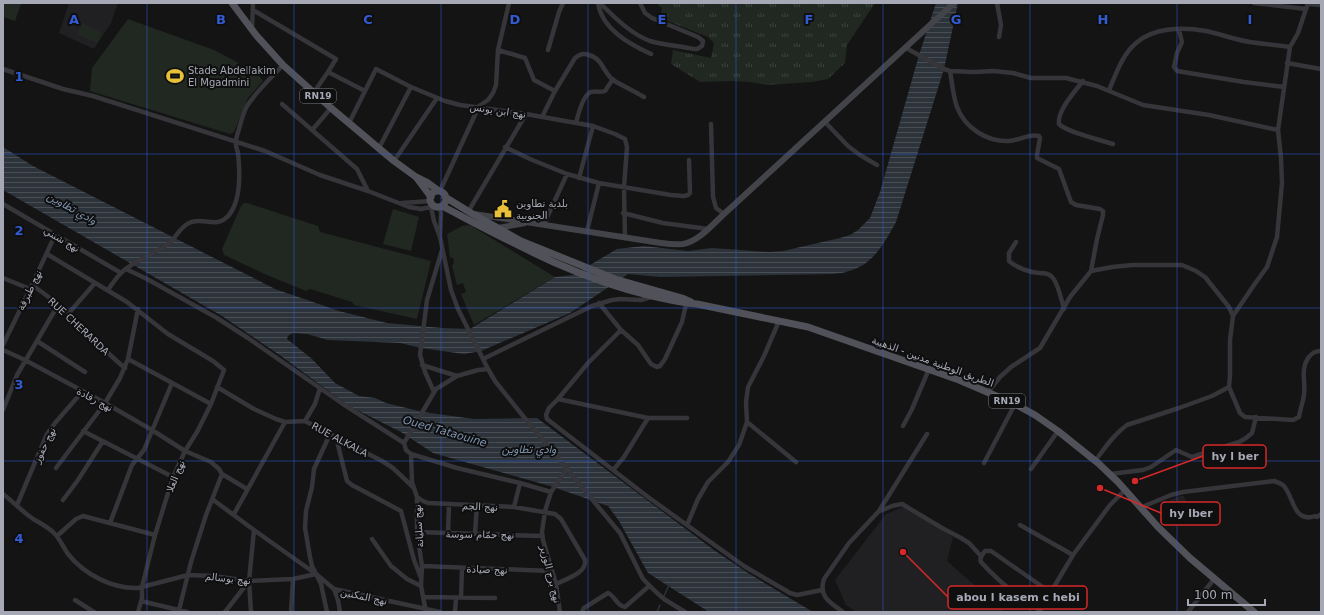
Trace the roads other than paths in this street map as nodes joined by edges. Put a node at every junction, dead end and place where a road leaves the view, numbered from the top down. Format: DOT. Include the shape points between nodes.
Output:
graph roads {
  1 [pos="232,3"];
  2 [pos="253,3"];
  3 [pos="510,3"];
  4 [pos="563,3"];
  5 [pos="599,3"];
  6 [pos="640,3"];
  7 [pos="954,3"];
  8 [pos="997,3"];
  9 [pos="1254,3"];
  10 [pos="1308,4"];
  11 [pos="1321,5"];
  12 [pos="1306,9"];
  13 [pos="253,10"];
  14 [pos="252,30"];
  15 [pos="1179,30"];
  16 [pos="999,38"];
  17 [pos="1290,47"];
  18 [pos="906,48"];
  19 [pos="498,50"];
  20 [pos="548,50"];
  21 [pos="651,54"];
  22 [pos="1287,63"];
  23 [pos="283,65"];
  24 [pos="3,69"];
  25 [pos="1321,69"];
  26 [pos="950,71"];
  27 [pos="328,72"];
  28 [pos="613,79"];
  29 [pos="1083,81"];
  30 [pos="411,87"];
  31 [pos="1284,87"];
  32 [pos="1109,90"];
  33 [pos="364,91"];
  34 [pos="555,91"];
  35 [pos="314,92"];
  36 [pos="644,97"];
  37 [pos="437,98"];
  38 [pos="282,104"];
  39 [pos="479,106"];
  40 [pos="331,108"];
  41 [pos="526,114"];
  42 [pos="542,117"];
  43 [pos="825,122"];
  44 [pos="349,123"];
  45 [pos="576,123"];
  46 [pos="711,124"];
  47 [pos="593,126"];
  48 [pos="313,129"];
  49 [pos="1278,130"];
  50 [pos="236,142"];
  51 [pos="1113,144"];
  52 [pos="506,147"];
  53 [pos="379,148"];
  54 [pos="689,160"];
  55 [pos="394,161"];
  56 [pos="877,165"];
  57 [pos="567,174"];
  58 [pos="416,177"];
  59 [pos="579,178"];
  60 [pos="599,184"];
  61 [pos="624,187"];
  62 [pos="368,190"];
  63 [pos="441,193"];
  64 [pos="3,204"];
  65 [pos="434,204"];
  66 [pos="469,213"];
  67 [pos="623,213"];
  68 [pos="724,214"];
  69 [pos="530,222"];
  70 [pos="520,224"];
  71 [pos="544,224"];
  72 [pos="708,229"];
  73 [pos="496,231"];
  74 [pos="587,231"];
  75 [pos="55,235"];
  76 [pos="440,238"];
  77 [pos="625,238"];
  78 [pos="518,242"];
  79 [pos="1016,242"];
  80 [pos="442,250"];
  81 [pos="47,254"];
  82 [pos="126,269"];
  83 [pos="1091,271"];
  84 [pos="121,273"];
  85 [pos="3,278"];
  86 [pos="95,283"];
  87 [pos="31,287"];
  88 [pos="108,290"];
  89 [pos="643,291"];
  90 [pos="653,296"];
  91 [pos="687,302"];
  92 [pos="599,303"];
  93 [pos="58,305"];
  94 [pos="1064,308"];
  95 [pos="138,309"];
  96 [pos="68,314"];
  97 [pos="1234,316"];
  98 [pos="779,321"];
  99 [pos="621,330"];
  100 [pos="37,341"];
  101 [pos="3,345"];
  102 [pos="3,350"];
  103 [pos="1321,351"];
  104 [pos="128,359"];
  105 [pos="483,359"];
  106 [pos="25,360"];
  107 [pos="422,365"];
  108 [pos="125,368"];
  109 [pos="488,368"];
  110 [pos="929,369"];
  111 [pos="85,372"];
  112 [pos="457,376"];
  113 [pos="172,383"];
  114 [pos="1229,387"];
  115 [pos="217,388"];
  116 [pos="320,388"];
  117 [pos="82,392"];
  118 [pos="434,392"];
  119 [pos="988,392"];
  120 [pos="558,399"];
  121 [pos="104,403"];
  122 [pos="211,404"];
  123 [pos="1015,404"];
  124 [pos="3,410"];
  125 [pos="1256,417"];
  126 [pos="648,418"];
  127 [pos="687,418"];
  128 [pos="305,421"];
  129 [pos="285,422"];
  130 [pos="746,422"];
  131 [pos="903,426"];
  132 [pos="152,430"];
  133 [pos="83,431"];
  134 [pos="1058,431"];
  135 [pos="330,434"];
  136 [pos="927,434"];
  137 [pos="336,437"];
  138 [pos="103,441"];
  139 [pos="405,442"];
  140 [pos="185,451"];
  141 [pos="411,454"];
  142 [pos="137,458"];
  143 [pos="1095,461"];
  144 [pos="796,462"];
  145 [pos="984,463"];
  146 [pos="56,468"];
  147 [pos="567,468"];
  148 [pos="1031,468"];
  149 [pos="614,470"];
  150 [pos="222,474"];
  151 [pos="1110,474"];
  152 [pos="172,477"];
  153 [pos="520,483"];
  154 [pos="413,487"];
  155 [pos="247,489"];
  156 [pos="552,490"];
  157 [pos="1125,490"];
  158 [pos="3,494"];
  159 [pos="417,497"];
  160 [pos="212,499"];
  161 [pos="63,500"];
  162 [pos="449,504"];
  163 [pos="17,505"];
  164 [pos="477,505"];
  165 [pos="514,507"];
  166 [pos="1142,507"];
  167 [pos="545,511"];
  168 [pos="879,511"];
  169 [pos="234,514"];
  170 [pos="1321,514"];
  171 [pos="110,523"];
  172 [pos="687,525"];
  173 [pos="1020,525"];
  174 [pos="254,530"];
  175 [pos="417,532"];
  176 [pos="475,533"];
  177 [pos="448,534"];
  178 [pos="154,535"];
  179 [pos="57,536"];
  180 [pos="542,536"];
  181 [pos="372,539"];
  182 [pos="1073,554"];
  183 [pos="981,556"];
  184 [pos="422,566"];
  185 [pos="462,568"];
  186 [pos="551,571"];
  187 [pos="316,574"];
  188 [pos="188,575"];
  189 [pos="421,578"];
  190 [pos="293,579"];
  191 [pos="1214,579"];
  192 [pos="249,581"];
  193 [pos="556,584"];
  194 [pos="421,586"];
  195 [pos="649,586"];
  196 [pos="142,588"];
  197 [pos="334,589"];
  198 [pos="822,590"];
  199 [pos="1050,592"];
  200 [pos="423,597"];
  201 [pos="458,598"];
  202 [pos="495,598"];
  203 [pos="75,600"];
  204 [pos="141,601"];
  205 [pos="179,610"];
  206 [pos="426,611"];
  207 [pos="1039,611"];
  208 [pos="94,612"];
  209 [pos="138,612"];
  210 [pos="187,612"];
  211 [pos="225,612"];
  212 [pos="251,612"];
  213 [pos="291,612"];
  214 [pos="327,612"];
  215 [pos="340,612"];
  216 [pos="440,612"];
  217 [pos="455,612"];
  218 [pos="560,612"];
  219 [pos="582,612"];
  220 [pos="685,612"];
  221 [pos="844,612"];
  222 [pos="1188,612"];
  223 [pos="1254,612"];
  1 -- 14 [label="main road, الطريق الوطنية مدنين - الذهيبة / RN19"];
  2 -- 13 [label="street"];
  3 -- 19 [label="street"];
  4 -- 20 [label="street"];
  5 -- 6 [label="street" via="620,21 651,41 694,49 702,46 702,41 698,37 652,18 645,13"];
  5 -- 21 [label="street" via="604,19 614,31"];
  7 -- 18 [label="street"];
  8 -- 16 [label="street" via="1001,25"];
  9 -- 12 [label="street"];
  10 -- 11 [label="street"];
  10 -- 12 [label="street"];
  12 -- 17 [label="street" via="1303,22"];
  13 -- 14 [label="street"];
  13 -- 27 [label="street" via="336,59"];
  14 -- 23 [label="main road, الطريق الوطنية مدنين - الذهيبة / RN19"];
  15 -- 17 [label="street" via="1197,30 1250,42"];
  15 -- 31 [label="street" via="1182,42 1174,67 1178,72"];
  15 -- 32 [label="street" via="1159,31 1136,43 1124,56"];
  17 -- 22 [label="street"];
  18 -- 26 [label="street"];
  18 -- 43 [label="street"];
  19 -- 34 [label="street" via="525,58 534,80"];
  19 -- 39 [label="street" via="497,78 493,93"];
  22 -- 25 [label="street"];
  22 -- 31 [label="street"];
  23 -- 35 [label="main road, الطريق الوطنية مدنين - الذهيبة / RN19"];
  23 -- 50 [label="street" via="247,106"];
  24 -- 50 [label="street"];
  26 -- 29 [label="street" via="1013,72 1031,78 1066,78"];
  26 -- 83 [label="street" via="957,107 972,128 998,142 1039,136 1038,158 1059,169 1071,202 1103,211"];
  27 -- 33 [label="street"];
  27 -- 35 [label="street"];
  28 -- 34 [label="street" via="598,59 582,54 575,58"];
  28 -- 36 [label="street"];
  28 -- 45 [label="street" via="605,91 591,92 587,95 582,102"];
  29 -- 32 [label="street"];
  29 -- 51 [label="street" via="1060,113 1059,124 1091,138"];
  30 -- 33 [label="street, نهج ابن يونس" via="376,69"];
  30 -- 37 [label="street, نهج ابن يونس"];
  30 -- 53 [label="street"];
  31 -- 49 [label="street"];
  32 -- 49 [label="street" via="1134,102"];
  33 -- 44 [label="street"];
  34 -- 42 [label="street"];
  35 -- 40 [label="main road, الطريق الوطنية مدنين - الذهيبة / RN19"];
  37 -- 39 [label="street, نهج ابن يونس" via="460,105"];
  37 -- 55 [label="street"];
  38 -- 48 [label="street"];
  39 -- 41 [label="street, نهج ابن يونس"];
  39 -- 63 [label="street"];
  40 -- 44 [label="main road, الطريق الوطنية مدنين - الذهيبة / RN19"];
  40 -- 48 [label="street"];
  41 -- 42 [label="street, نهج ابن يونس"];
  41 -- 52 [label="street"];
  42 -- 45 [label="street, نهج ابن يونس"];
  43 -- 56 [label="street" via="860,156"];
  43 -- 68 [label="street"];
  44 -- 53 [label="main road, الطريق الوطنية مدنين - الذهيبة / RN19"];
  45 -- 47 [label="street, نهج ابن يونس"];
  46 -- 68 [label="street" via="713,197 716,208"];
  47 -- 59 [label="street"];
  47 -- 61 [label="street, نهج ابن يونس" via="624,139 627,147"];
  48 -- 62 [label="street" via="357,169"];
  49 -- 97 [label="street" via="1282,183 1275,245 1267,267"];
  50 -- 62 [label="street"];
  50 -- 82 [label="street" via="239,188 236,202 228,216 215,223 191,222 168,244"];
  52 -- 57 [label="street"];
  52 -- 66 [label="street"];
  53 -- 55 [label="main road, الطريق الوطنية مدنين - الذهيبة / RN19"];
  54 -- 61 [label="street" via="688,195 670,195"];
  55 -- 58 [label="main road, الطريق الوطنية مدنين - الذهيبة / RN19"];
  57 -- 59 [label="street"];
  57 -- 71 [label="street"];
  58 -- 63 [label="main road, الطريق الوطنية مدنين - الذهيبة / RN19"];
  58 -- 65 [label="main road, الطريق الوطنية مدنين - الذهيبة / RN19"];
  59 -- 60 [label="street"];
  60 -- 61 [label="street"];
  60 -- 74 [label="street"];
  61 -- 67 [label="street"];
  62 -- 65 [label="street" via="401,203"];
  63 -- 65 [label="main road" via="433,193"];
  63 -- 65 [label="main road" via="445,203"];
  63 -- 66 [label="main road, الطريق الوطنية مدنين - الذهيبة / RN19"];
  64 -- 75 [label="street, نهج شنني"];
  65 -- 73 [label="main road, الطريق الوطنية مدنين - الذهيبة / RN19"];
  65 -- 76 [label="street" via="434,221"];
  65 -- 76 [label="street" via="441,213"];
  66 -- 69 [label="street"];
  66 -- 73 [label="main road, الطريق الوطنية مدنين - الذهيبة / RN19"];
  67 -- 72 [label="street"];
  67 -- 77 [label="street"];
  68 -- 72 [label="street"];
  69 -- 70 [label="street"];
  69 -- 71 [label="street"];
  70 -- 73 [label="street"];
  70 -- 78 [label="street" via="516,228"];
  71 -- 74 [label="street"];
  72 -- 77 [label="street" via="684,244"];
  73 -- 78 [label="main road, الطريق الوطنية مدنين - الذهيبة / RN19"];
  74 -- 77 [label="street"];
  75 -- 81 [label="street, نهج طبرقة"];
  75 -- 84 [label="street, نهج شنني"];
  76 -- 80 [label="street"];
  78 -- 89 [label="main road, الطريق الوطنية مدنين - الذهيبة / RN19" via="580,274 614,286"];
  79 -- 94 [label="street" via="1009,253 1010,261 1019,268 1034,273 1049,274"];
  80 -- 105 [label="street" via="458,309"];
  80 -- 107 [label="street" via="427,300 420,355"];
  81 -- 86 [label="street"];
  81 -- 87 [label="street, نهج طبرقة"];
  82 -- 84 [label="street"];
  82 -- 116 [label="street" via="217,318"];
  83 -- 94 [label="street"];
  83 -- 97 [label="street" via="1133,265 1182,265 1205,277"];
  84 -- 88 [label="street"];
  85 -- 87 [label="street, RUE CHERARDA"];
  86 -- 88 [label="street"];
  86 -- 96 [label="street"];
  87 -- 93 [label="street, RUE CHERARDA"];
  87 -- 101 [label="street, نهج طبرقة"];
  88 -- 95 [label="street"];
  89 -- 90 [label="main road, الطريق الوطنية مدنين - الذهيبة / RN19"];
  89 -- 91 [label="main road, الطريق الوطنية مدنين - الذهيبة / RN19"];
  90 -- 91 [label="main road, الطريق الوطنية مدنين - الذهيبة / RN19"];
  90 -- 92 [label="street" via="641,300 620,299"];
  91 -- 98 [label="main road, الطريق الوطنية مدنين - الذهيبة / RN19"];
  91 -- 99 [label="street" via="682,322 660,366 651,364 638,345"];
  92 -- 99 [label="street"];
  92 -- 105 [label="street"];
  93 -- 96 [label="street, RUE CHERARDA"];
  93 -- 100 [label="street"];
  94 -- 119 [label="street" via="1040,348 1011,367"];
  95 -- 104 [label="street"];
  95 -- 115 [label="street, نهج العلا" via="168,334 224,370"];
  96 -- 108 [label="street, RUE CHERARDA"];
  97 -- 114 [label="street" via="1230,340"];
  98 -- 110 [label="main road, الطريق الوطنية مدنين - الذهيبة / RN19" via="808,327"];
  98 -- 130 [label="street" via="748,387"];
  99 -- 120 [label="street" via="588,363"];
  100 -- 106 [label="street"];
  100 -- 111 [label="street"];
  102 -- 106 [label="street, نهج رقادة"];
  103 -- 125 [label="street" via="1312,354 1306,362 1303,374 1304,395 1298,417 1291,421"];
  104 -- 108 [label="street"];
  104 -- 113 [label="street"];
  105 -- 109 [label="street"];
  106 -- 117 [label="street, نهج رقادة"];
  106 -- 124 [label="street"];
  107 -- 112 [label="street"];
  107 -- 118 [label="street"];
  108 -- 121 [label="street"];
  109 -- 112 [label="street"];
  109 -- 147 [label="street" via="495,381"];
  110 -- 119 [label="main road, الطريق الوطنية مدنين - الذهيبة / RN19"];
  110 -- 131 [label="street"];
  112 -- 118 [label="street"];
  113 -- 122 [label="street"];
  113 -- 132 [label="street"];
  114 -- 125 [label="street" via="1242,415"];
  114 -- 143 [label="street" via="1212,396 1127,425 1110,441"];
  115 -- 122 [label="street, نهج العلا"];
  115 -- 129 [label="street, RUE ALKALA" via="254,409"];
  116 -- 128 [label="street" via="315,404"];
  116 -- 139 [label="street"];
  117 -- 121 [label="street, نهج رقادة"];
  117 -- 163 [label="street, نهج حفوز" via="47,434"];
  118 -- 139 [label="street"];
  119 -- 123 [label="main road, الطريق الوطنية مدنين - الذهيبة / RN19"];
  120 -- 126 [label="street"];
  120 -- 149 [label="street" via="549,408 547,418"];
  121 -- 132 [label="street, نهج رقادة"];
  121 -- 133 [label="street"];
  122 -- 140 [label="street, نهج العلا"];
  123 -- 134 [label="main road, الطريق الوطنية مدنين - الذهيبة / RN19"];
  123 -- 145 [label="street"];
  125 -- 151 [label="street" via="1252,433 1239,442 1192,457 1176,450 1143,470"];
  126 -- 127 [label="street"];
  126 -- 149 [label="street"];
  128 -- 129 [label="street, RUE ALKALA"];
  128 -- 135 [label="street, RUE ALKALA"];
  129 -- 155 [label="street"];
  130 -- 144 [label="street"];
  130 -- 172 [label="street" via="735,453 708,482"];
  132 -- 140 [label="street, نهج رقادة"];
  132 -- 142 [label="street" via="144,450"];
  133 -- 138 [label="street"];
  133 -- 146 [label="street"];
  134 -- 143 [label="main road, الطريق الوطنية مدنين - الذهيبة / RN19"];
  134 -- 148 [label="street"];
  135 -- 137 [label="street, RUE ALKALA"];
  135 -- 187 [label="street" via="314,469 305,520 310,557"];
  136 -- 168 [label="street"];
  137 -- 154 [label="street, RUE ALKALA" via="393,468"];
  137 -- 189 [label="street" via="347,481 401,511"];
  138 -- 142 [label="street"];
  138 -- 161 [label="street"];
  139 -- 141 [label="street, نهج سليانة" via="406,450"];
  140 -- 150 [label="street, نهج رقادة" via="211,462"];
  140 -- 152 [label="street, نهج العلا"];
  141 -- 153 [label="street"];
  141 -- 154 [label="street, نهج سليانة"];
  142 -- 152 [label="street"];
  142 -- 171 [label="street"];
  143 -- 151 [label="main road, الطريق الوطنية مدنين - الذهيبة / RN19"];
  147 -- 156 [label="street, نهج برج الوزير"];
  147 -- 195 [label="street" via="620,533"];
  149 -- 172 [label="street"];
  150 -- 155 [label="street, نهج رقادة"];
  150 -- 160 [label="street"];
  151 -- 157 [label="main road, الطريق الوطنية مدنين - الذهيبة / RN19"];
  152 -- 178 [label="street, نهج العلا"];
  153 -- 156 [label="street"];
  153 -- 165 [label="street"];
  154 -- 159 [label="street, نهج سليانة"];
  155 -- 169 [label="street"];
  156 -- 167 [label="street, نهج برج الوزير"];
  157 -- 166 [label="main road, الطريق الوطنية مدنين - الذهيبة / RN19"];
  157 -- 182 [label="street" via="1110,504"];
  158 -- 163 [label="street"];
  159 -- 162 [label="street, نهج الجم" via="423,502"];
  159 -- 175 [label="street, نهج سليانة"];
  160 -- 169 [label="street, نهج المكنين"];
  160 -- 188 [label="street"];
  162 -- 164 [label="street, نهج الجم"];
  162 -- 177 [label="street"];
  163 -- 179 [label="street"];
  164 -- 165 [label="street, نهج الجم"];
  164 -- 176 [label="street"];
  165 -- 167 [label="street, نهج الجم"];
  166 -- 170 [label="street" via="1183,492 1274,481 1283,485 1303,517 1317,517"];
  166 -- 191 [label="main road, الطريق الوطنية مدنين - الذهيبة / RN19" via="1158,527"];
  167 -- 180 [label="street, نهج برج الوزير"];
  167 -- 193 [label="street" via="561,519 586,564 571,577"];
  168 -- 183 [label="street" via="902,504 961,538"];
  168 -- 198 [label="street" via="849,543 824,579"];
  169 -- 174 [label="street, نهج المكنين"];
  171 -- 178 [label="street"];
  171 -- 179 [label="street" via="84,516 76,519"];
  172 -- 198 [label="street" via="744,566 790,593 797,595"];
  173 -- 182 [label="street"];
  174 -- 187 [label="street, نهج المكنين"];
  174 -- 192 [label="street"];
  175 -- 177 [label="street, نهج حمّام سوسة"];
  175 -- 184 [label="street, نهج سليانة"];
  176 -- 177 [label="street, نهج حمّام سوسة"];
  176 -- 180 [label="street, نهج حمّام سوسة"];
  178 -- 196 [label="street, نهج العلا"];
  179 -- 196 [label="street" via="70,556 93,576 109,583"];
  180 -- 186 [label="street, نهج برج الوزير"];
  181 -- 194 [label="street" via="391,566"];
  182 -- 199 [label="street"];
  183 -- 199 [label="street" via="986,551 992,552"];
  183 -- 207 [label="street" via="983,564 1018,596"];
  184 -- 185 [label="street, نهج صيادة"];
  184 -- 189 [label="street, نهج سليانة"];
  185 -- 186 [label="street, نهج صيادة"];
  185 -- 201 [label="street"];
  186 -- 193 [label="street, نهج برج الوزير"];
  187 -- 190 [label="street, نهج بوسالم"];
  187 -- 197 [label="street, نهج المكنين"];
  187 -- 214 [label="street" via="321,584"];
  188 -- 192 [label="street, نهج بوسالم"];
  188 -- 196 [label="street, نهج بوسالم"];
  188 -- 205 [label="street"];
  189 -- 194 [label="street, نهج سليانة"];
  190 -- 192 [label="street, نهج بوسالم"];
  190 -- 213 [label="street"];
  191 -- 222 [label="street"];
  191 -- 223 [label="main road, الطريق الوطنية مدنين - الذهيبة / RN19"];
  192 -- 211 [label="street"];
  192 -- 212 [label="street"];
  193 -- 218 [label="street, نهج برج الوزير"];
  194 -- 200 [label="street, نهج سليانة"];
  195 -- 219 [label="street" via="625,607 620,606 608,593 584,608"];
  195 -- 220 [label="street"];
  196 -- 204 [label="street, نهج العلا"];
  197 -- 206 [label="street, نهج المكنين"];
  197 -- 215 [label="street"];
  198 -- 221 [label="street" via="830,602"];
  199 -- 207 [label="street"];
  200 -- 201 [label="street"];
  200 -- 206 [label="street, نهج سليانة"];
  201 -- 202 [label="street"];
  201 -- 217 [label="street"];
  203 -- 208 [label="street"];
  204 -- 205 [label="street"];
  204 -- 209 [label="street, نهج العلا"];
  205 -- 210 [label="street"];
  206 -- 216 [label="street, نهج المكنين"];
}
